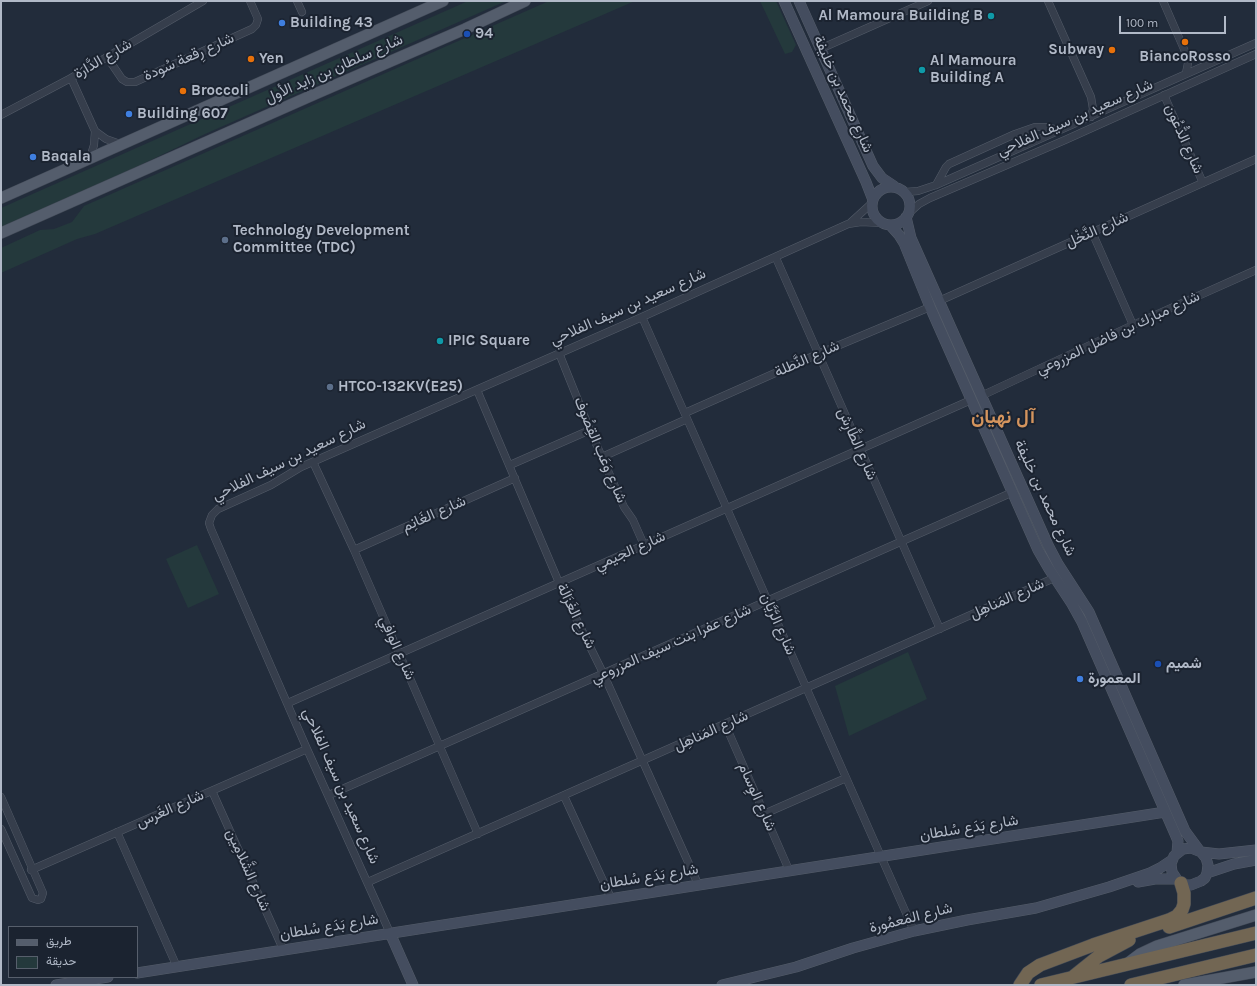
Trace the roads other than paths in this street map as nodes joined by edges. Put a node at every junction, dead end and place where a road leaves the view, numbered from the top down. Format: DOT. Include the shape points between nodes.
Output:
graph roads {
  1 [pos="204,1"];
  2 [pos="250,1"];
  3 [pos="296,1"];
  4 [pos="443,1"];
  5 [pos="525,1"];
  6 [pos="784,1"];
  7 [pos="799,1"];
  8 [pos="928,1"];
  9 [pos="1048,1"];
  10 [pos="1163,1"];
  11 [pos="302,12"];
  12 [pos="1256,43"];
  13 [pos="820,49"];
  14 [pos="1256,54"];
  15 [pos="1187,56"];
  16 [pos="106,57"];
  17 [pos="1201,67"];
  18 [pos="1186,73"];
  19 [pos="71,78"];
  20 [pos="1164,95"];
  21 [pos="1092,97"];
  22 [pos="1107,109"];
  23 [pos="1,115"];
  24 [pos="1090,117"];
  25 [pos="1059,130"];
  26 [pos="95,131"];
  27 [pos="120,144"];
  28 [pos="90,159"];
  29 [pos="1256,160"];
  30 [pos="1203,183"];
  31 [pos="936,185"];
  32 [pos="894,186"];
  33 [pos="905,192"];
  34 [pos="1,198"];
  35 [pos="872,202"];
  36 [pos="908,215"];
  37 [pos="848,224"];
  38 [pos="886,224"];
  39 [pos="1092,232"];
  40 [pos="1,233"];
  41 [pos="776,258"];
  42 [pos="1256,270"];
  43 [pos="934,304"];
  44 [pos="642,317"];
  45 [pos="1133,325"];
  46 [pos="559,353"];
  47 [pos="818,354"];
  48 [pos="477,390"];
  49 [pos="981,396"];
  50 [pos="972,400"];
  51 [pos="686,416"];
  52 [pos="590,430"];
  53 [pos="860,449"];
  54 [pos="602,457"];
  55 [pos="313,462"];
  56 [pos="510,466"];
  57 [pos="515,478"];
  58 [pos="1013,492"];
  59 [pos="727,508"];
  60 [pos="901,541"];
  61 [pos="644,545"];
  62 [pos="354,550"];
  63 [pos="1054,578"];
  64 [pos="559,582"];
  65 [pos="768,600"];
  66 [pos="940,629"];
  67 [pos="399,653"];
  68 [pos="604,673"];
  69 [pos="807,688"];
  70 [pos="288,703"];
  71 [pos="725,724"];
  72 [pos="439,746"];
  73 [pos="307,749"];
  74 [pos="642,761"];
  75 [pos="846,778"];
  76 [pos="212,791"];
  77 [pos="329,795"];
  78 [pos="564,796"];
  79 [pos="1,797"];
  80 [pos="1165,812"];
  81 [pos="764,814"];
  82 [pos="1,829"];
  83 [pos="118,832"];
  84 [pos="478,834"];
  85 [pos="1256,850"];
  86 [pos="1200,851"];
  87 [pos="881,856"];
  88 [pos="1174,857"];
  89 [pos="1256,860"];
  90 [pos="32,870"];
  91 [pos="790,870"];
  92 [pos="1207,873"];
  93 [pos="1179,881"];
  94 [pos="368,882"];
  95 [pos="698,884"];
  96 [pos="1109,887"];
  97 [pos="611,898"];
  98 [pos="1256,898"];
  99 [pos="1256,915"];
  100 [pos="914,931"];
  101 [pos="390,933"];
  102 [pos="1256,933"];
  103 [pos="283,949"];
  104 [pos="1256,955"];
  105 [pos="1126,965"];
  106 [pos="177,966"];
  107 [pos="1256,972"];
  108 [pos="138,973"];
  109 [pos="1073,977"];
  110 [pos="102,978"];
  111 [pos="56,985"];
  112 [pos="413,985"];
  113 [pos="722,985"];
  114 [pos="1020,985"];
  115 [pos="1041,985"];
  116 [pos="1133,985"];
  117 [pos="1184,985"];
  1 -- 16 [label="street, شارع الدَّارَة"];
  2 -- 16 [label="street, شارع رِقعة سُودة" via="258,19 252,29 135,82 122,79"];
  3 -- 11 [label="street"];
  4 -- 27 [label="main road, شارع سلطان بن زايد الأول"];
  5 -- 40 [label="main road, شارع سلطان بن زايد الأول"];
  6 -- 35 [label="main road, شارع محمد بن خليفة" via="866,182"];
  7 -- 13 [label="main road, شارع محمد بن خليفة"];
  8 -- 13 [label="street"];
  9 -- 21 [label="street"];
  10 -- 15 [label="street"];
  12 -- 17 [label="street, شارع سعيد بن سيف الفلاحي"];
  13 -- 32 [label="main road, شارع محمد بن خليفة" via="873,166 882,178"];
  14 -- 20 [label="street, شارع سعيد بن سيف الفلاحي"];
  15 -- 17 [label="street"];
  15 -- 18 [label="street"];
  16 -- 19 [label="street, شارع الدَّارَة"];
  17 -- 18 [label="street, شارع سعيد بن سيف الفلاحي"];
  18 -- 22 [label="street, شارع سعيد بن سيف الفلاحي"];
  19 -- 23 [label="street, شارع الدَّارَة"];
  19 -- 26 [label="street"];
  20 -- 30 [label="street, شارع الدُّعُون"];
  20 -- 36 [label="street, شارع سعيد بن سيف الفلاحي" via="930,198"];
  21 -- 22 [label="street" via="1100,106"];
  21 -- 24 [label="street" via="1093,109"];
  22 -- 24 [label="street, شارع سعيد بن سيف الفلاحي"];
  24 -- 25 [label="street, شارع سعيد بن سيف الفلاحي"];
  25 -- 31 [label="street, شارع سعيد بن سيف الفلاحي"];
  25 -- 31 [label="street, شارع سعيد بن سيف الفلاحي" via="1035,127 1015,134 949,164"];
  26 -- 27 [label="street" via="106,139"];
  26 -- 28 [label="street"];
  27 -- 28 [label="main road, شارع سلطان بن زايد الأول"];
  28 -- 34 [label="main road, شارع سلطان بن زايد الأول"];
  29 -- 30 [label="street, شارع النَّخْل"];
  30 -- 39 [label="street, شارع النَّخْل"];
  31 -- 33 [label="street, شارع سعيد بن سيف الفلاحي" via="923,190"];
  32 -- 33 [label="main road"];
  32 -- 35 [label="main road" via="878,191"];
  33 -- 36 [label="main road" via="909,198"];
  35 -- 37 [label="street, شارع سعيد بن سيف الفلاحي"];
  35 -- 38 [label="main road" via="877,219"];
  36 -- 38 [label="main road" via="899,223"];
  36 -- 43 [label="main road, شارع محمد بن خليفة" via="911,238"];
  37 -- 38 [label="street, شارع سعيد بن سيف الفلاحي"];
  37 -- 41 [label="street, شارع سعيد بن سيف الفلاحي"];
  38 -- 43 [label="main road, شارع محمد بن خليفة" via="899,235"];
  39 -- 43 [label="street, شارع النَّخْل"];
  39 -- 45 [label="street"];
  41 -- 44 [label="street, شارع سعيد بن سيف الفلاحي"];
  41 -- 47 [label="street, شارع الطَّارِش"];
  42 -- 45 [label="street, شارع مبارك بن فاضل المزروعي"];
  43 -- 47 [label="street, شارع النَّطلة"];
  43 -- 49 [label="main road, شارع محمد بن خليفة"];
  43 -- 50 [label="main road, شارع محمد بن خليفة"];
  44 -- 46 [label="street, شارع سعيد بن سيف الفلاحي"];
  44 -- 51 [label="street, شارع الرَّيَّان"];
  45 -- 49 [label="street, شارع مبارك بن فاضل المزروعي"];
  46 -- 48 [label="street, شارع سعيد بن سيف الفلاحي"];
  46 -- 52 [label="street, شارع وَعَب القِصُوف"];
  47 -- 51 [label="street, شارع النَّطلة"];
  47 -- 53 [label="street, شارع الطَّارِش"];
  48 -- 55 [label="street, شارع سعيد بن سيف الفلاحي"];
  48 -- 56 [label="street, شارع الغَزَالَة"];
  49 -- 86 [label="main road, شارع محمد بن خليفة" via="1048,545 1088,612 1185,831"];
  50 -- 53 [label="street, شارع الجيمي"];
  50 -- 58 [label="main road, شارع محمد بن خليفة"];
  51 -- 54 [label="street, شارع النَّطلة"];
  51 -- 59 [label="street, شارع الرَّيَّان"];
  52 -- 54 [label="street, شارع وَعَب القِصُوف"];
  52 -- 56 [label="street"];
  53 -- 59 [label="street, شارع الجيمي"];
  53 -- 60 [label="street, شارع الطَّارِش"];
  54 -- 61 [label="street, شارع وَعَب القِصُوف"];
  55 -- 62 [label="street, شارع الوافِي"];
  55 -- 70 [label="street, شارع سعيد بن سيف الفلاحي" via="264,489 218,509 210,518 211,530"];
  56 -- 57 [label="street, شارع الغَزَالَة"];
  57 -- 62 [label="street, شارع الغَانِم"];
  57 -- 64 [label="street, شارع الغَزَالَة"];
  58 -- 60 [label="street, شارع عفرا بنت سيف المزروعي"];
  58 -- 63 [label="main road, شارع محمد بن خليفة" via="1038,550"];
  59 -- 61 [label="street, شارع الجيمي"];
  59 -- 65 [label="street, شارع الرَّيَّان"];
  60 -- 65 [label="street, شارع عفرا بنت سيف المزروعي"];
  60 -- 66 [label="street, شارع الطَّارِش"];
  61 -- 64 [label="street, شارع الجيمي"];
  62 -- 67 [label="street, شارع الوافِي"];
  63 -- 66 [label="street, شارع المَناهِل"];
  63 -- 80 [label="main road, شارع محمد بن خليفة" via="1082,622"];
  64 -- 67 [label="street, شارع الجيمي"];
  64 -- 68 [label="street, شارع الغَزَالَة"];
  65 -- 68 [label="street, شارع عفرا بنت سيف المزروعي"];
  65 -- 69 [label="street, شارع الرَّيَّان"];
  66 -- 69 [label="street, شارع المَناهِل"];
  67 -- 70 [label="street, شارع الجيمي"];
  67 -- 72 [label="street, شارع الوافِي"];
  68 -- 72 [label="street, شارع عفرا بنت سيف المزروعي"];
  68 -- 74 [label="street, شارع الغَزَالَة"];
  69 -- 71 [label="street, شارع المَناهِل"];
  69 -- 75 [label="street, شارع الرَّيَّان"];
  70 -- 73 [label="street, شارع سعيد بن سيف الفلاحي"];
  71 -- 74 [label="street, شارع المَناهِل"];
  71 -- 81 [label="street, شارع الوِسام"];
  72 -- 77 [label="street, شارع عفرا بنت سيف المزروعي"];
  72 -- 84 [label="street, شارع الوافِي"];
  73 -- 76 [label="street, شارع الغَرس"];
  73 -- 77 [label="street, شارع سعيد بن سيف الفلاحي"];
  74 -- 78 [label="street, شارع المَناهِل"];
  74 -- 95 [label="street, شارع الغَزَالَة"];
  75 -- 81 [label="street"];
  75 -- 87 [label="street, شارع الرَّيَّان"];
  76 -- 83 [label="street, شارع الغَرس"];
  76 -- 103 [label="street, شارع الشَّلامِين"];
  77 -- 94 [label="street, شارع سعيد بن سيف الفلاحي"];
  78 -- 84 [label="street, شارع المَناهِل"];
  78 -- 97 [label="street"];
  79 -- 90 [label="street"];
  80 -- 87 [label="main road, شارع بَدَع سُلطان"];
  80 -- 88 [label="main road, شارع محمد بن خليفة" via="1178,841"];
  81 -- 91 [label="street, شارع الوِسام"];
  82 -- 90 [label="street" via="32,898 38,900 41,899 42,893"];
  83 -- 90 [label="street, شارع الغَرس"];
  83 -- 106 [label="street"];
  84 -- 94 [label="street, شارع المَناهِل"];
  85 -- 86 [label="main road" via="1219,854"];
  86 -- 88 [label="main road" via="1183,849"];
  86 -- 92 [label="main road" via="1206,858"];
  87 -- 91 [label="main road, شارع بَدَع سُلطان"];
  87 -- 100 [label="street, شارع الرَّيَّان"];
  88 -- 93 [label="main road" via="1171,868"];
  88 -- 96 [label="main road, شارع المَعمُورة" via="1155,871"];
  89 -- 92 [label="main road"];
  91 -- 95 [label="main road, شارع بَدَع سُلطان"];
  92 -- 93 [label="main road" via="1196,884 1186,885"];
  93 -- 96 [label="main road, شارع المَعمُورة" via="1155,879"];
  93 -- 114 [label="highway" via="1184,893 1184,904 1177,916 1040,965 1028,973"];
  94 -- 101 [label="street, شارع سعيد بن سيف الفلاحي"];
  95 -- 97 [label="main road, شارع بَدَع سُلطان"];
  96 -- 100 [label="main road, شارع المَعمُورة" via="1036,908"];
  97 -- 101 [label="main road, شارع بَدَع سُلطان"];
  98 -- 109 [label="highway" via="1120,944"];
  99 -- 105 [label="main road" via="1157,946 1140,954"];
  100 -- 113 [label="main road, شارع المَعمُورة" via="796,967"];
  101 -- 103 [label="main road, شارع بَدَع سُلطان"];
  101 -- 112 [label="main road, شارع سعيد بن سيف الفلاحي"];
  102 -- 105 [label="highway"];
  103 -- 106 [label="main road, شارع بَدَع سُلطان"];
  104 -- 116 [label="highway"];
  105 -- 109 [label="highway"];
  106 -- 108 [label="main road, شارع بَدَع سُلطان"];
  107 -- 117 [label="main road"];
  109 -- 115 [label="highway"];
  110 -- 111 [label="main road"];
}
